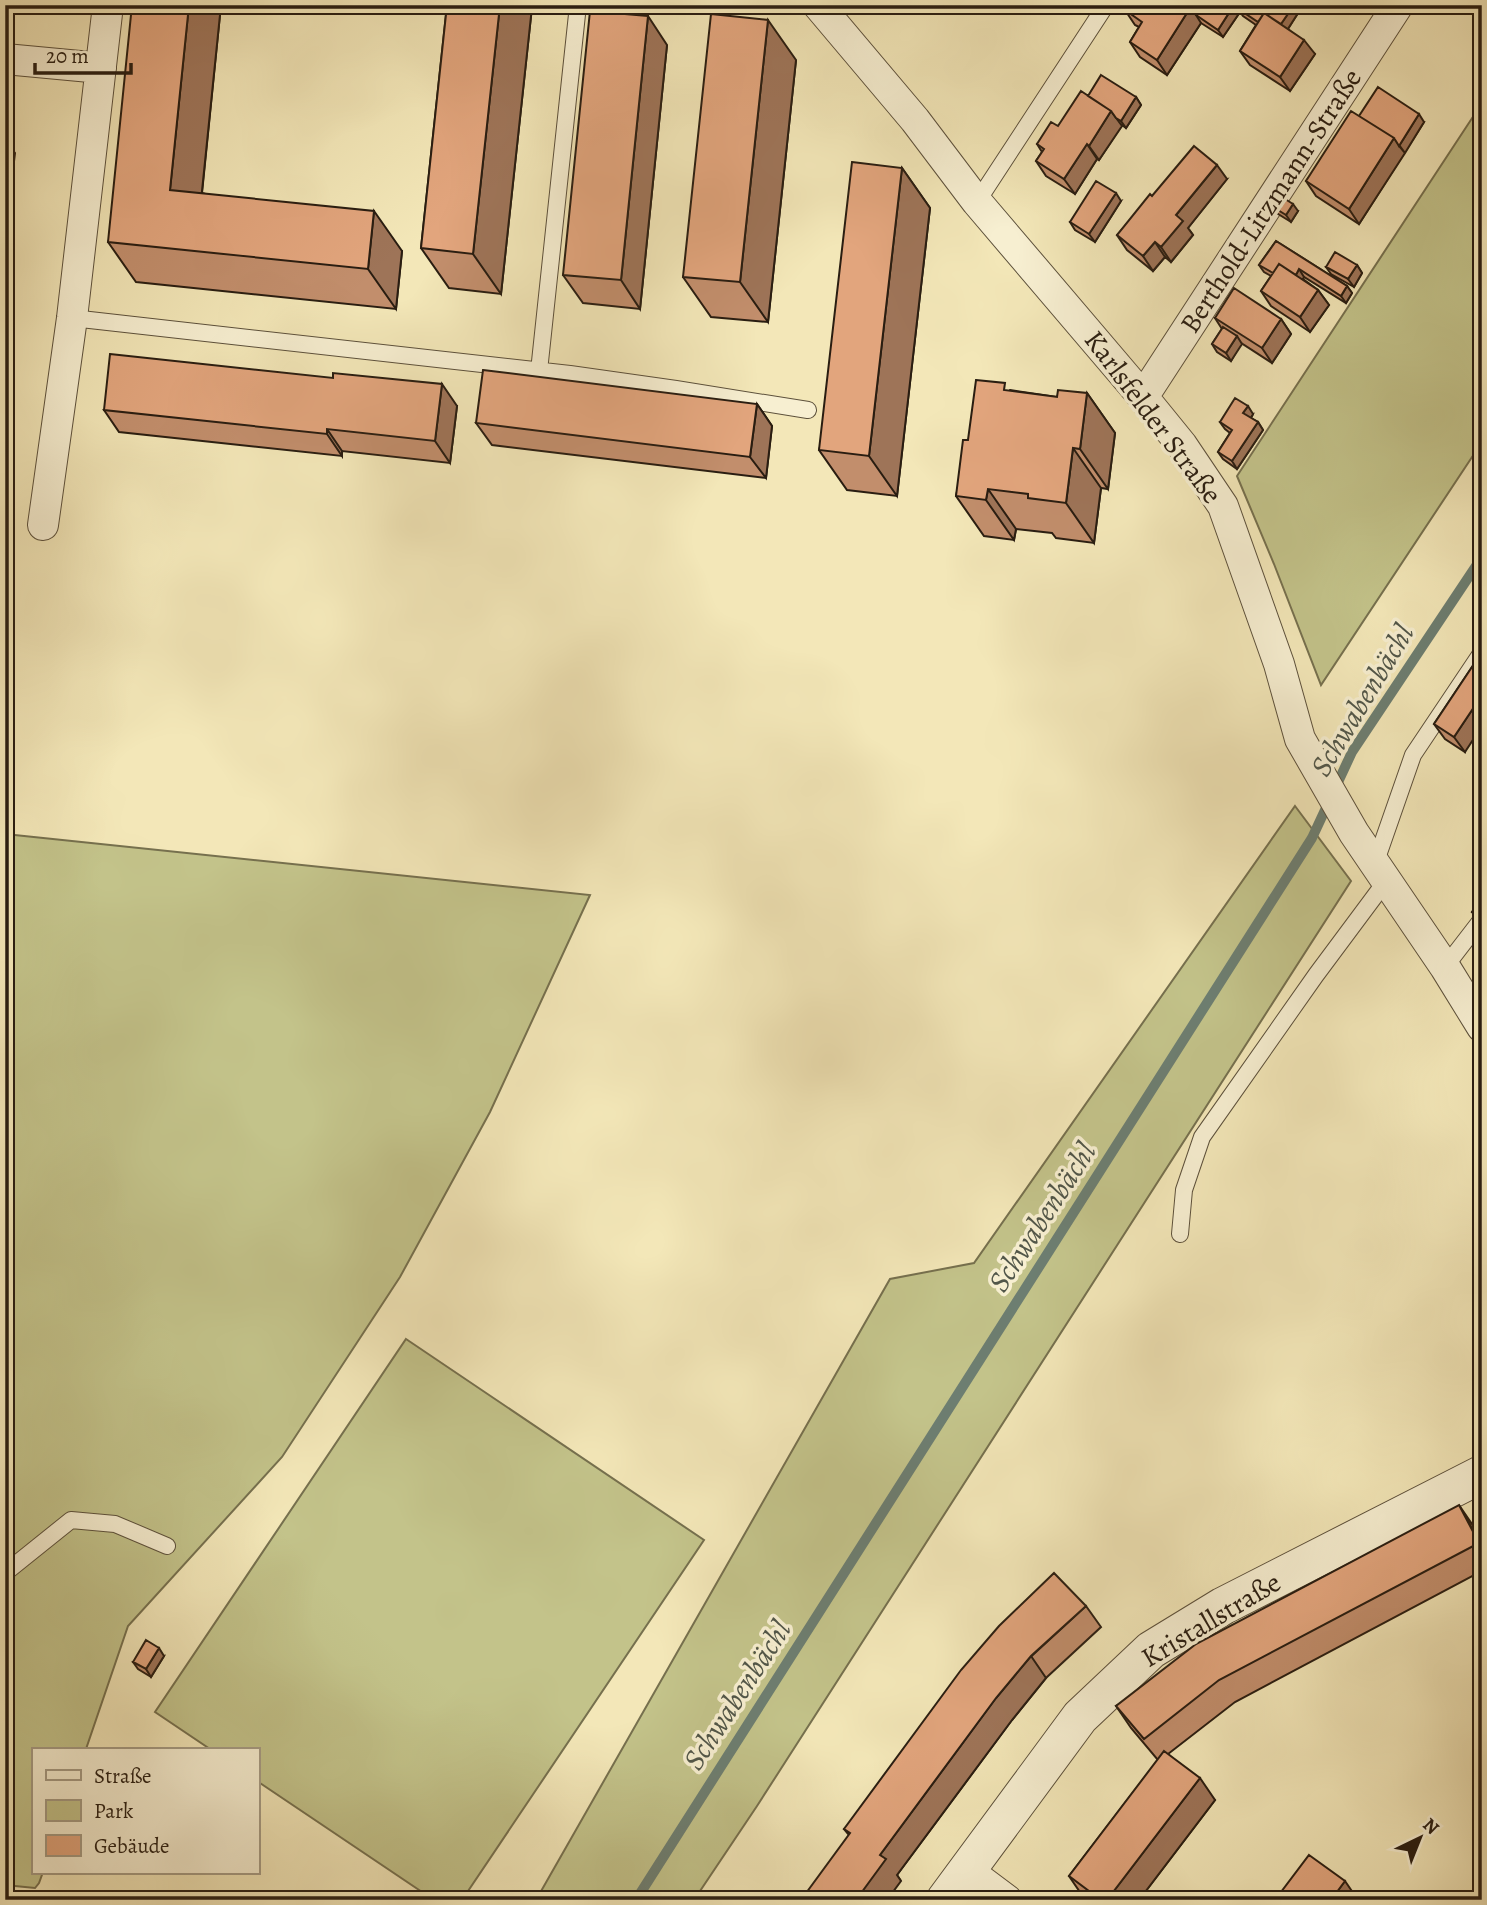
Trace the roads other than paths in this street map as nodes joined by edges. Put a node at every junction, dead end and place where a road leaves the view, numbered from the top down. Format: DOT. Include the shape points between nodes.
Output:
graph roads {
  1 [pos="108,5"];
  2 [pos="578,5"];
  3 [pos="818,5"];
  4 [pos="1106,5"];
  5 [pos="1398,5"];
  6 [pos="5,59"];
  7 [pos="101,68"];
  8 [pos="978,202"];
  9 [pos="72,318"];
  10 [pos="538,371"];
  11 [pos="1143,397"];
  12 [pos="808,410"];
  13 [pos="43,525"];
  14 [pos="1482,652"];
  15 [pos="1381,873"];
  16 [pos="1482,919"];
  17 [pos="1445,967"];
  18 [pos="1482,1027"];
  19 [pos="1180,1234"];
  20 [pos="1482,1474"];
  21 [pos="167,1545"];
  22 [pos="5,1573"];
  23 [pos="967,1870"];
  24 [pos="945,1900"];
  25 [pos="1007,1900"];
  1 -- 7 [label="street"];
  2 -- 10 [label="lane"];
  3 -- 8 [label="street, Karlsfelder Straße"];
  4 -- 8 [label="lane"];
  5 -- 11 [label="street, Berthold-Litzmann-Straße"];
  6 -- 7 [label="street"];
  7 -- 9 [label="street"];
  8 -- 11 [label="street, Karlsfelder Straße"];
  9 -- 10 [label="lane"];
  9 -- 13 [label="street"];
  10 -- 12 [label="lane"];
  11 -- 15 [label="street, Karlsfelder Straße" via="1223,506 1279,664 1300,739"];
  14 -- 15 [label="lane" via="1413,755"];
  15 -- 17 [label="street, Karlsfelder Straße"];
  15 -- 19 [label="lane" via="1202,1137 1184,1190"];
  16 -- 17 [label="lane"];
  17 -- 18 [label="street, Karlsfelder Straße"];
  20 -- 23 [label="street, Kristallstraße" via="1223,1606 1151,1650 1080,1717"];
  21 -- 22 [label="lane" via="115,1524 71,1520"];
  23 -- 24 [label="street, Kristallstraße"];
  23 -- 25 [label="street"];
}
